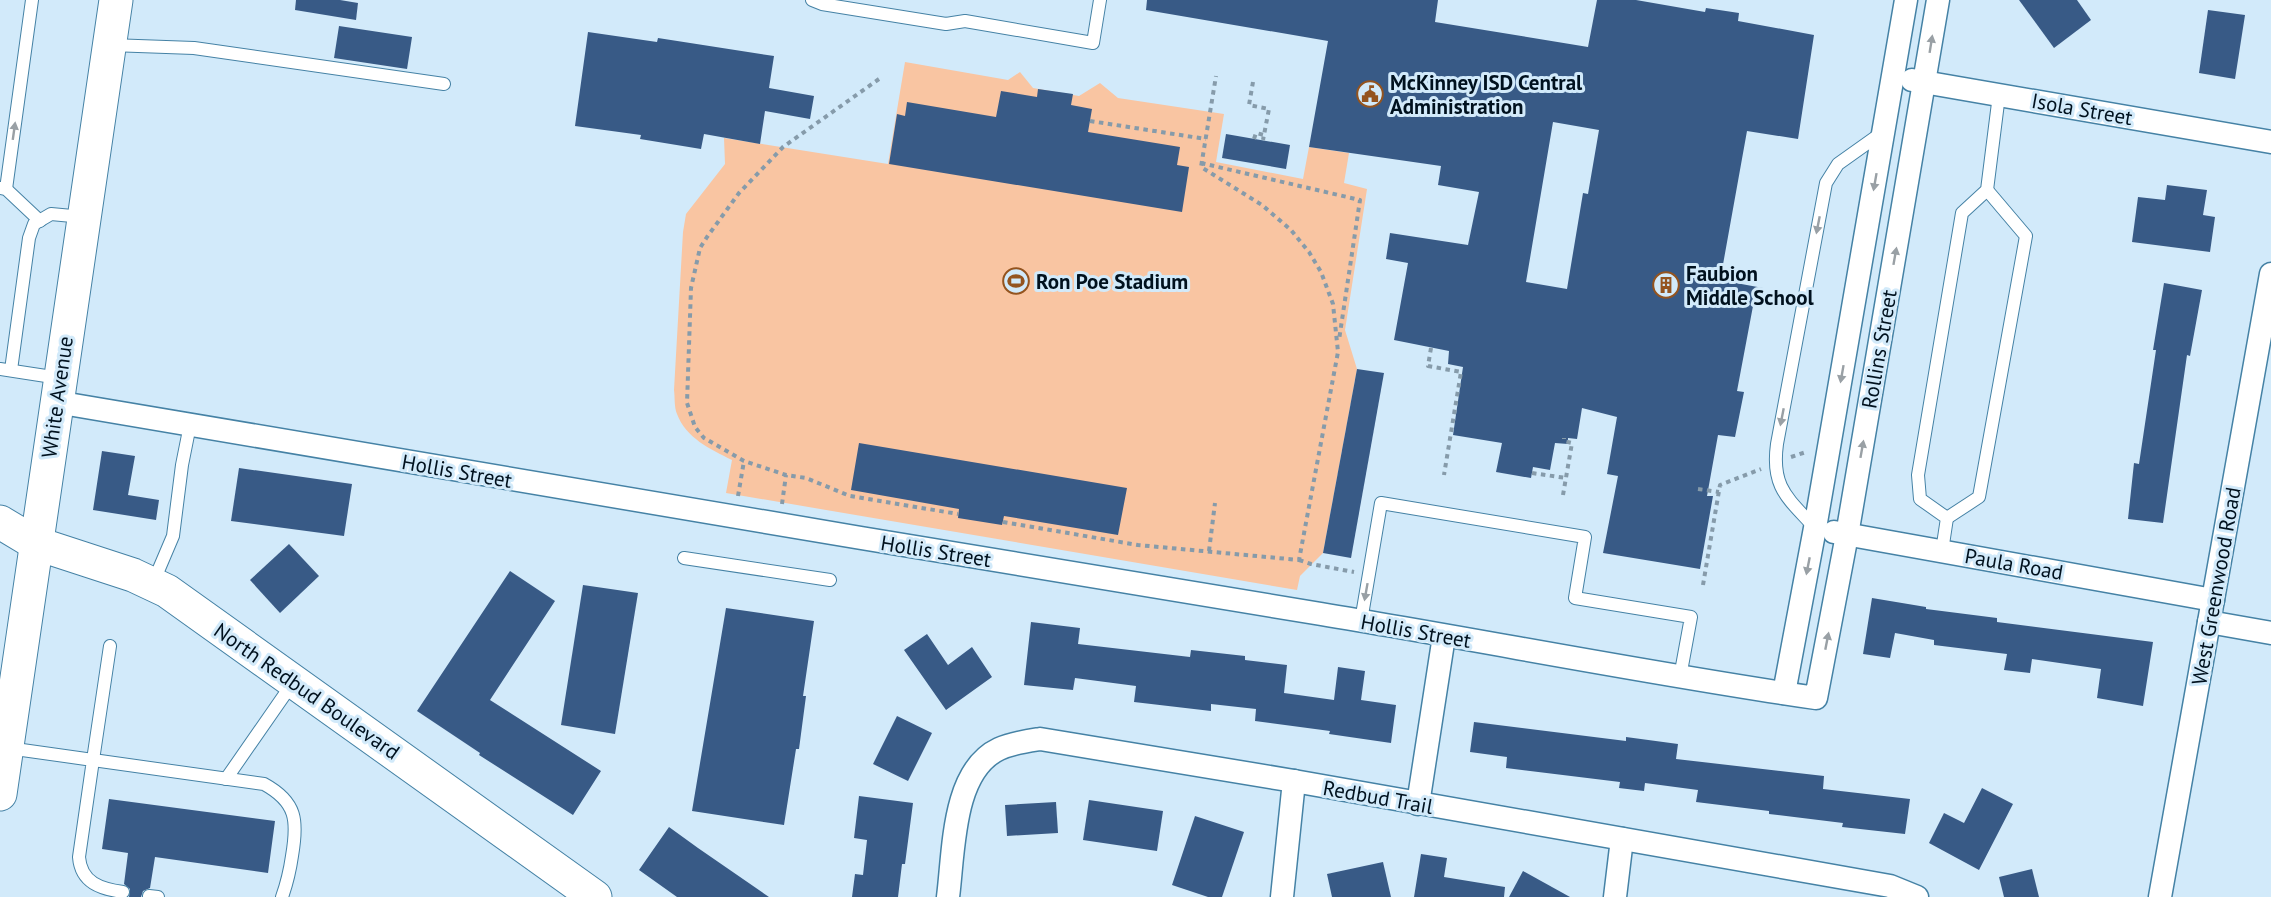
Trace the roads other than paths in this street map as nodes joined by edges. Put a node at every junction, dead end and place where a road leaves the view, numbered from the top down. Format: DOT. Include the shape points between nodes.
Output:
graph roads {
  1 [pos="32,0"];
  2 [pos="116,0"];
  3 [pos="812,0"];
  4 [pos="1100,0"];
  5 [pos="1906,0"];
  6 [pos="1938,0"];
  7 [pos="109,45"];
  8 [pos="1893,76"];
  9 [pos="1925,82"];
  10 [pos="444,84"];
  11 [pos="1999,95"];
  12 [pos="1884,132"];
  13 [pos="2271,142"];
  14 [pos="3,189"];
  15 [pos="1987,190"];
  16 [pos="84,217"];
  17 [pos="40,221"];
  18 [pos="2271,274"];
  19 [pos="5,370"];
  20 [pos="58,390"];
  21 [pos="190,425"];
  22 [pos="1947,518"];
  23 [pos="0,522"];
  24 [pos="1815,528"];
  25 [pos="1847,535"];
  26 [pos="35,543"];
  27 [pos="1942,551"];
  28 [pos="684,558"];
  29 [pos="830,580"];
  30 [pos="152,584"];
  31 [pos="2213,600"];
  32 [pos="1361,621"];
  33 [pos="2210,622"];
  34 [pos="2271,633"];
  35 [pos="1444,636"];
  36 [pos="111,646"];
  37 [pos="1680,677"];
  38 [pos="294,682"];
  39 [pos="7,686"];
  40 [pos="1784,693"];
  41 [pos="1816,698"];
  42 [pos="7,748"];
  43 [pos="93,760"];
  44 [pos="226,779"];
  45 [pos="1294,781"];
  46 [pos="0,794"];
  47 [pos="1418,804"];
  48 [pos="1622,839"];
  49 [pos="123,892"];
  50 [pos="282,897"];
  51 [pos="595,897"];
  52 [pos="948,897"];
  53 [pos="1282,897"];
  54 [pos="1615,897"];
  55 [pos="1917,897"];
  56 [pos="2160,897"];
  14 -- 1 [label="lane, one-way"];
  2 -- 7 [label="street, White Avenue"];
  3 -- 4 [label="lane" via="946,24 965,21 1093,43"];
  5 -- 8 [label="street, Rollins Street"];
  9 -- 6 [label="street, Rollins Street, one-way"];
  7 -- 10 [label="lane" via="194,48"];
  7 -- 16 [label="street, White Avenue"];
  8 -- 9 [label="street, Isola Street"];
  8 -- 12 [label="street, Rollins Street"];
  9 -- 11 [label="street, Isola Street"];
  25 -- 9 [label="street, Rollins Street, one-way"];
  11 -- 13 [label="street, Isola Street"];
  11 -- 15 [label="lane"];
  12 -- 24 [label="street, Rollins Street, one-way"];
  12 -- 24 [label="lane, one-way" via="1838,164 1826,183 1777,444 1774,464 1779,485"];
  14 -- 17 [label="lane"];
  15 -- 22 [label="lane" via="1962,213 1918,475 1920,499"];
  15 -- 22 [label="lane" via="2026,236 1979,497"];
  16 -- 17 [label="lane" via="51,214"];
  16 -- 20 [label="street, White Avenue"];
  17 -- 19 [label="lane" via="34,224 29,238"];
  18 -- 31 [label="street, West Greenwood Road"];
  19 -- 20 [label="lane"];
  20 -- 21 [label="street, Hollis Street"];
  20 -- 26 [label="street, White Avenue"];
  21 -- 30 [label="lane" via="173,536"];
  21 -- 32 [label="street, Hollis Street"];
  22 -- 27 [label="lane"];
  23 -- 26 [label="street, North Redbud Boulevard"];
  24 -- 25 [label="street, Paula Road"];
  24 -- 40 [label="street, Rollins Street, one-way"];
  25 -- 27 [label="street, Paula Road"];
  41 -- 25 [label="street, Rollins Street, one-way"];
  26 -- 30 [label="street, North Redbud Boulevard" via="133,574"];
  26 -- 39 [label="street, White Avenue"];
  27 -- 31 [label="street, Paula Road"];
  28 -- 29 [label="lane"];
  30 -- 38 [label="street, North Redbud Boulevard"];
  31 -- 33 [label="street, West Greenwood Road"];
  32 -- 35 [label="street, Hollis Street"];
  37 -- 32 [label="lane, one-way" via="1691,617 1575,598 1585,537 1382,503"];
  33 -- 34 [label="street"];
  33 -- 56 [label="street, West Greenwood Road"];
  35 -- 37 [label="street, Hollis Street"];
  35 -- 47 [label="street"];
  36 -- 43 [label="lane"];
  37 -- 40 [label="street, Hollis Street"];
  38 -- 44 [label="lane"];
  38 -- 51 [label="street, North Redbud Boulevard"];
  39 -- 42 [label="street, White Avenue"];
  40 -- 41 [label="street, Hollis Street"];
  42 -- 43 [label="lane"];
  42 -- 46 [label="street, White Avenue"];
  43 -- 44 [label="lane"];
  43 -- 49 [label="lane" via="80,866 100,888"];
  44 -- 50 [label="lane" via="264,784 277,791 290,806 296,832"];
  45 -- 47 [label="street, Redbud Trail"];
  45 -- 52 [label="street, Redbud Trail" via="1040,739 1000,748 982,760 961,797"];
  45 -- 53 [label="street"];
  47 -- 48 [label="street, Redbud Trail"];
  48 -- 54 [label="street"];
  48 -- 55 [label="street, Redbud Trail" via="1890,886"];
}
